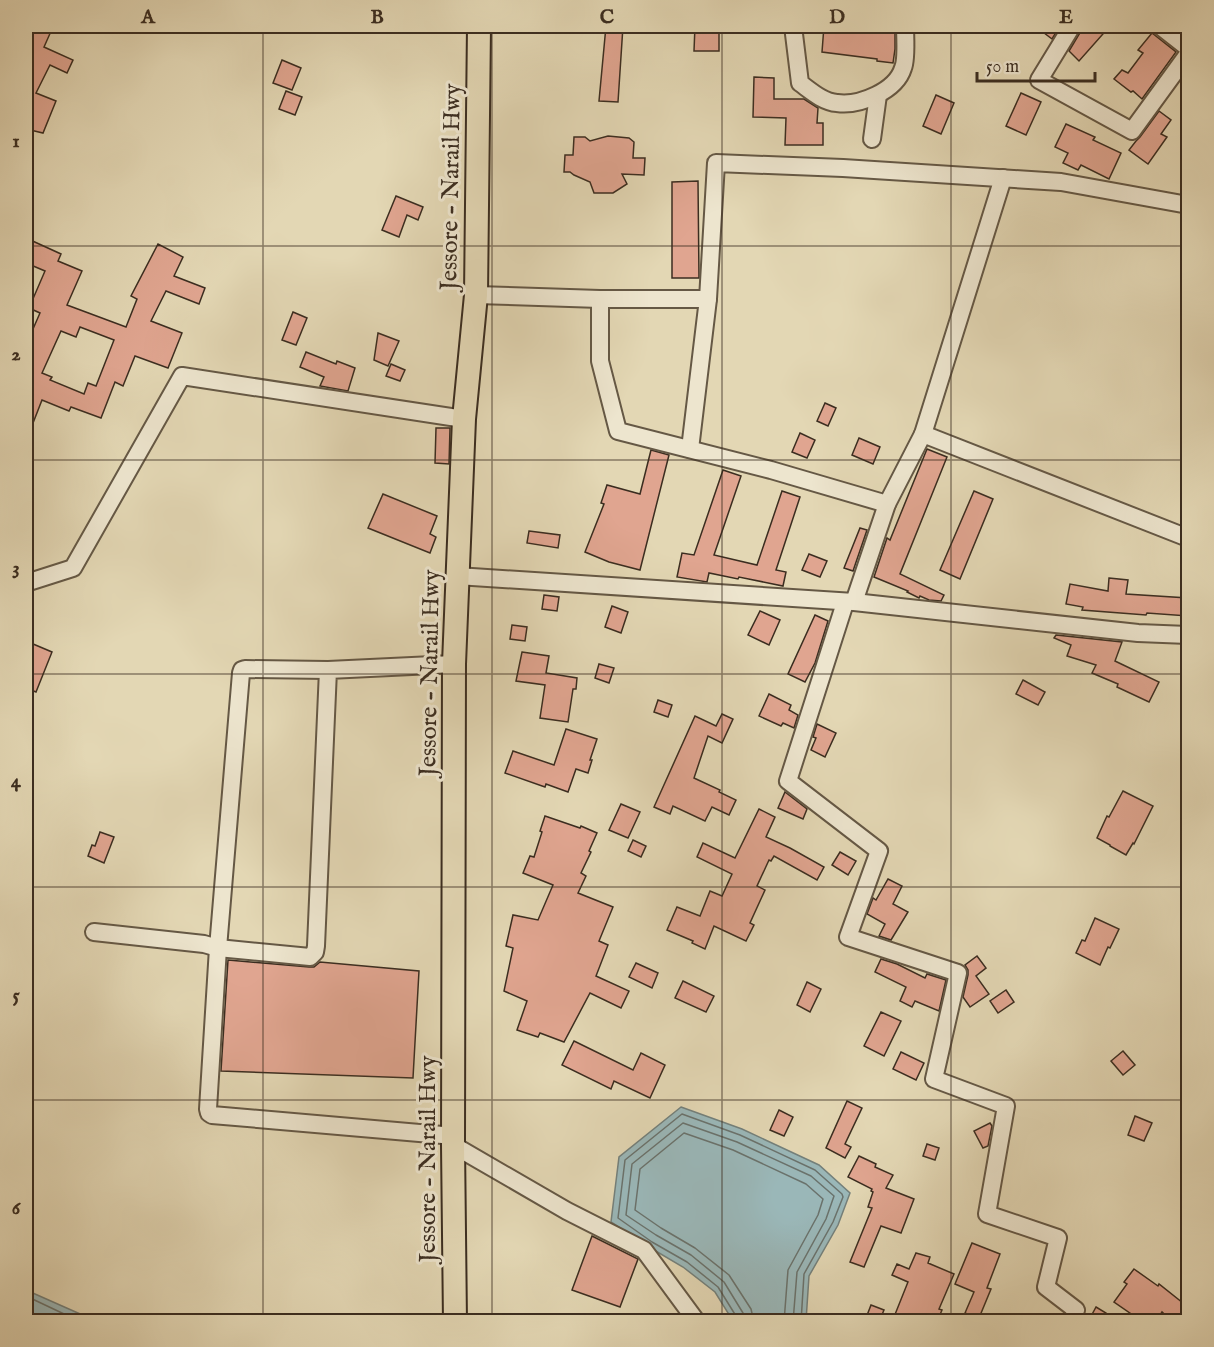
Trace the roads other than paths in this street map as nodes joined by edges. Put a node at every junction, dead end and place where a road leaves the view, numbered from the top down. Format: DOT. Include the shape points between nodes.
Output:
graph roads {
  1 [pos="479,26"];
  2 [pos="793,26"];
  3 [pos="905,26"];
  4 [pos="1072,26"];
  5 [pos="1160,26"];
  6 [pos="1188,48"];
  7 [pos="1188,54"];
  8 [pos="878,95"];
  9 [pos="872,140"];
  10 [pos="1004,178"];
  11 [pos="1188,205"];
  12 [pos="476,295"];
  13 [pos="600,298"];
  14 [pos="708,299"];
  15 [pos="464,419"];
  16 [pos="923,434"];
  17 [pos="690,449"];
  18 [pos="887,504"];
  19 [pos="1188,538"];
  20 [pos="457,576"];
  21 [pos="26,583"];
  22 [pos="849,604"];
  23 [pos="1188,635"];
  24 [pos="454,664"];
  25 [pos="328,670"];
  26 [pos="94,932"];
  27 [pos="218,948"];
  28 [pos="454,1141"];
  29 [pos="455,1322"];
  30 [pos="697,1322"];
  31 [pos="1071,1322"];
  1 -- 12 [label="highway, Jessore - Narail Hwy"];
  2 -- 8 [label="street" via="800,83 837,104"];
  3 -- 8 [label="street" via="904,67 896,82"];
  4 -- 7 [label="street" via="1039,80 1132,131"];
  5 -- 6 [label="street"];
  8 -- 9 [label="street"];
  10 -- 11 [label="street" via="1061,182"];
  10 -- 14 [label="street" via="716,163"];
  10 -- 16 [label="street"];
  12 -- 13 [label="street"];
  12 -- 15 [label="highway, Jessore - Narail Hwy"];
  13 -- 14 [label="street"];
  13 -- 17 [label="street" via="600,361 618,431"];
  14 -- 17 [label="street"];
  15 -- 20 [label="highway, Jessore - Narail Hwy"];
  15 -- 21 [label="street" via="182,376 73,568"];
  16 -- 18 [label="street"];
  16 -- 19 [label="street"];
  17 -- 18 [label="street"];
  18 -- 22 [label="street"];
  20 -- 22 [label="street"];
  20 -- 24 [label="highway, Jessore - Narail Hwy"];
  22 -- 23 [label="street"];
  22 -- 31 [label="street" via="788,781 879,851 848,937 958,973 934,1079 1006,1106 987,1214 1059,1238 1046,1287 1076,1310"];
  24 -- 25 [label="street"];
  24 -- 28 [label="highway, Jessore - Narail Hwy"];
  25 -- 27 [label="street" via="242,670"];
  25 -- 27 [label="street" via="315,952 310,957"];
  26 -- 27 [label="street"];
  27 -- 28 [label="street" via="209,1113"];
  28 -- 29 [label="highway, Jessore - Narail Hwy"];
  28 -- 30 [label="street" via="567,1211 644,1250"];
}
